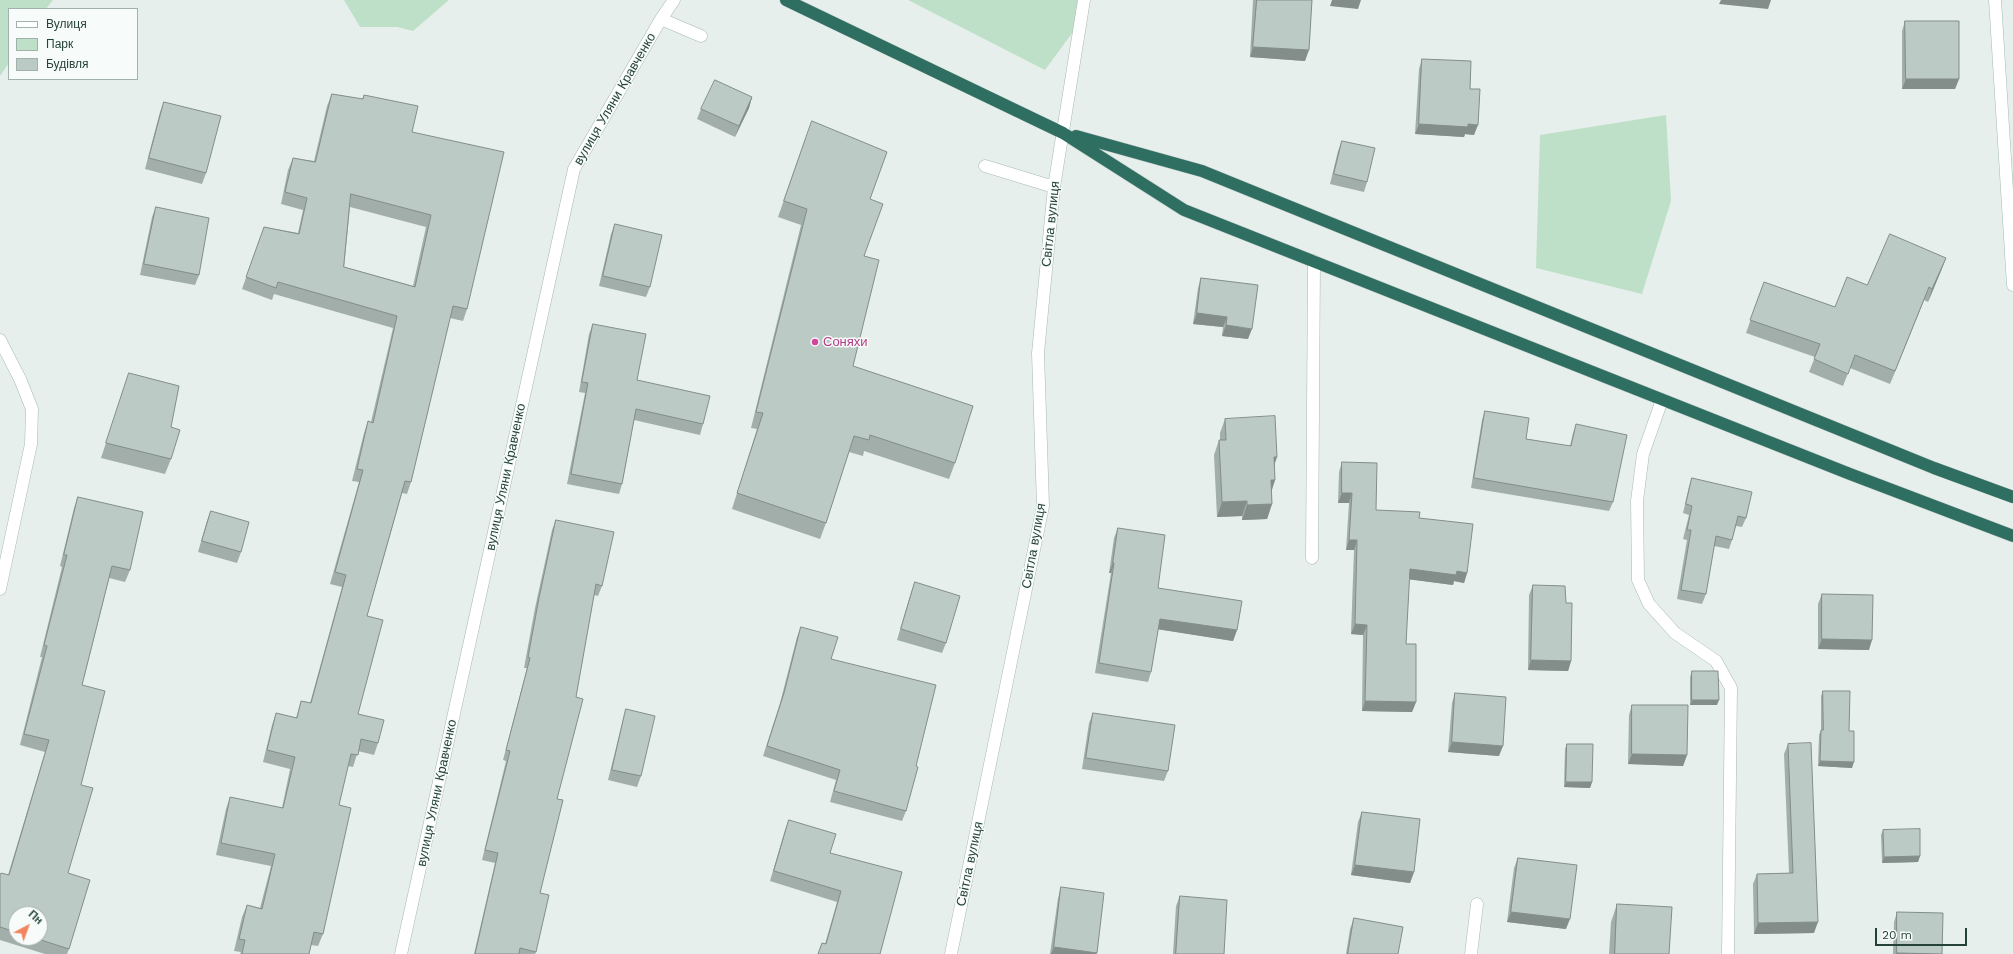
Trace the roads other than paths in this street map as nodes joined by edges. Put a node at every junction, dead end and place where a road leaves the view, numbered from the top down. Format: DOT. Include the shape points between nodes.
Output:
graph roads {
  1 [pos="674,0"];
  2 [pos="786,0"];
  3 [pos="1084,0"];
  4 [pos="1995,0"];
  5 [pos="661,19"];
  6 [pos="701,36"];
  7 [pos="1063,133"];
  8 [pos="985,166"];
  9 [pos="1054,187"];
  10 [pos="1314,261"];
  11 [pos="2013,285"];
  12 [pos="0,340"];
  13 [pos="1662,400"];
  14 [pos="2013,497"];
  15 [pos="2013,536"];
  16 [pos="1312,558"];
  17 [pos="0,589"];
  18 [pos="1477,904"];
  19 [pos="401,954"];
  20 [pos="951,954"];
  21 [pos="1471,954"];
  22 [pos="1728,954"];
  1 -- 5 [label="street, вулиця Уляни Кравченко"];
  2 -- 7 [label="highway"];
  3 -- 7 [label="street, Світла вулиця"];
  4 -- 11 [label="street"];
  5 -- 6 [label="street"];
  5 -- 19 [label="street, вулиця Уляни Кравченко" via="574,169"];
  7 -- 9 [label="street, Світла вулиця"];
  7 -- 10 [label="highway" via="1184,210"];
  7 -- 14 [label="highway" via="1202,171 1934,468"];
  8 -- 9 [label="street"];
  9 -- 20 [label="street, Світла вулиця" via="1038,353 1043,506"];
  10 -- 13 [label="highway"];
  10 -- 16 [label="street"];
  12 -- 17 [label="street" via="32,408 31,444"];
  13 -- 15 [label="highway"];
  13 -- 22 [label="street" via="1643,454 1637,501 1638,580 1649,604 1675,633 1716,661 1731,688"];
  18 -- 21 [label="street"];
}
